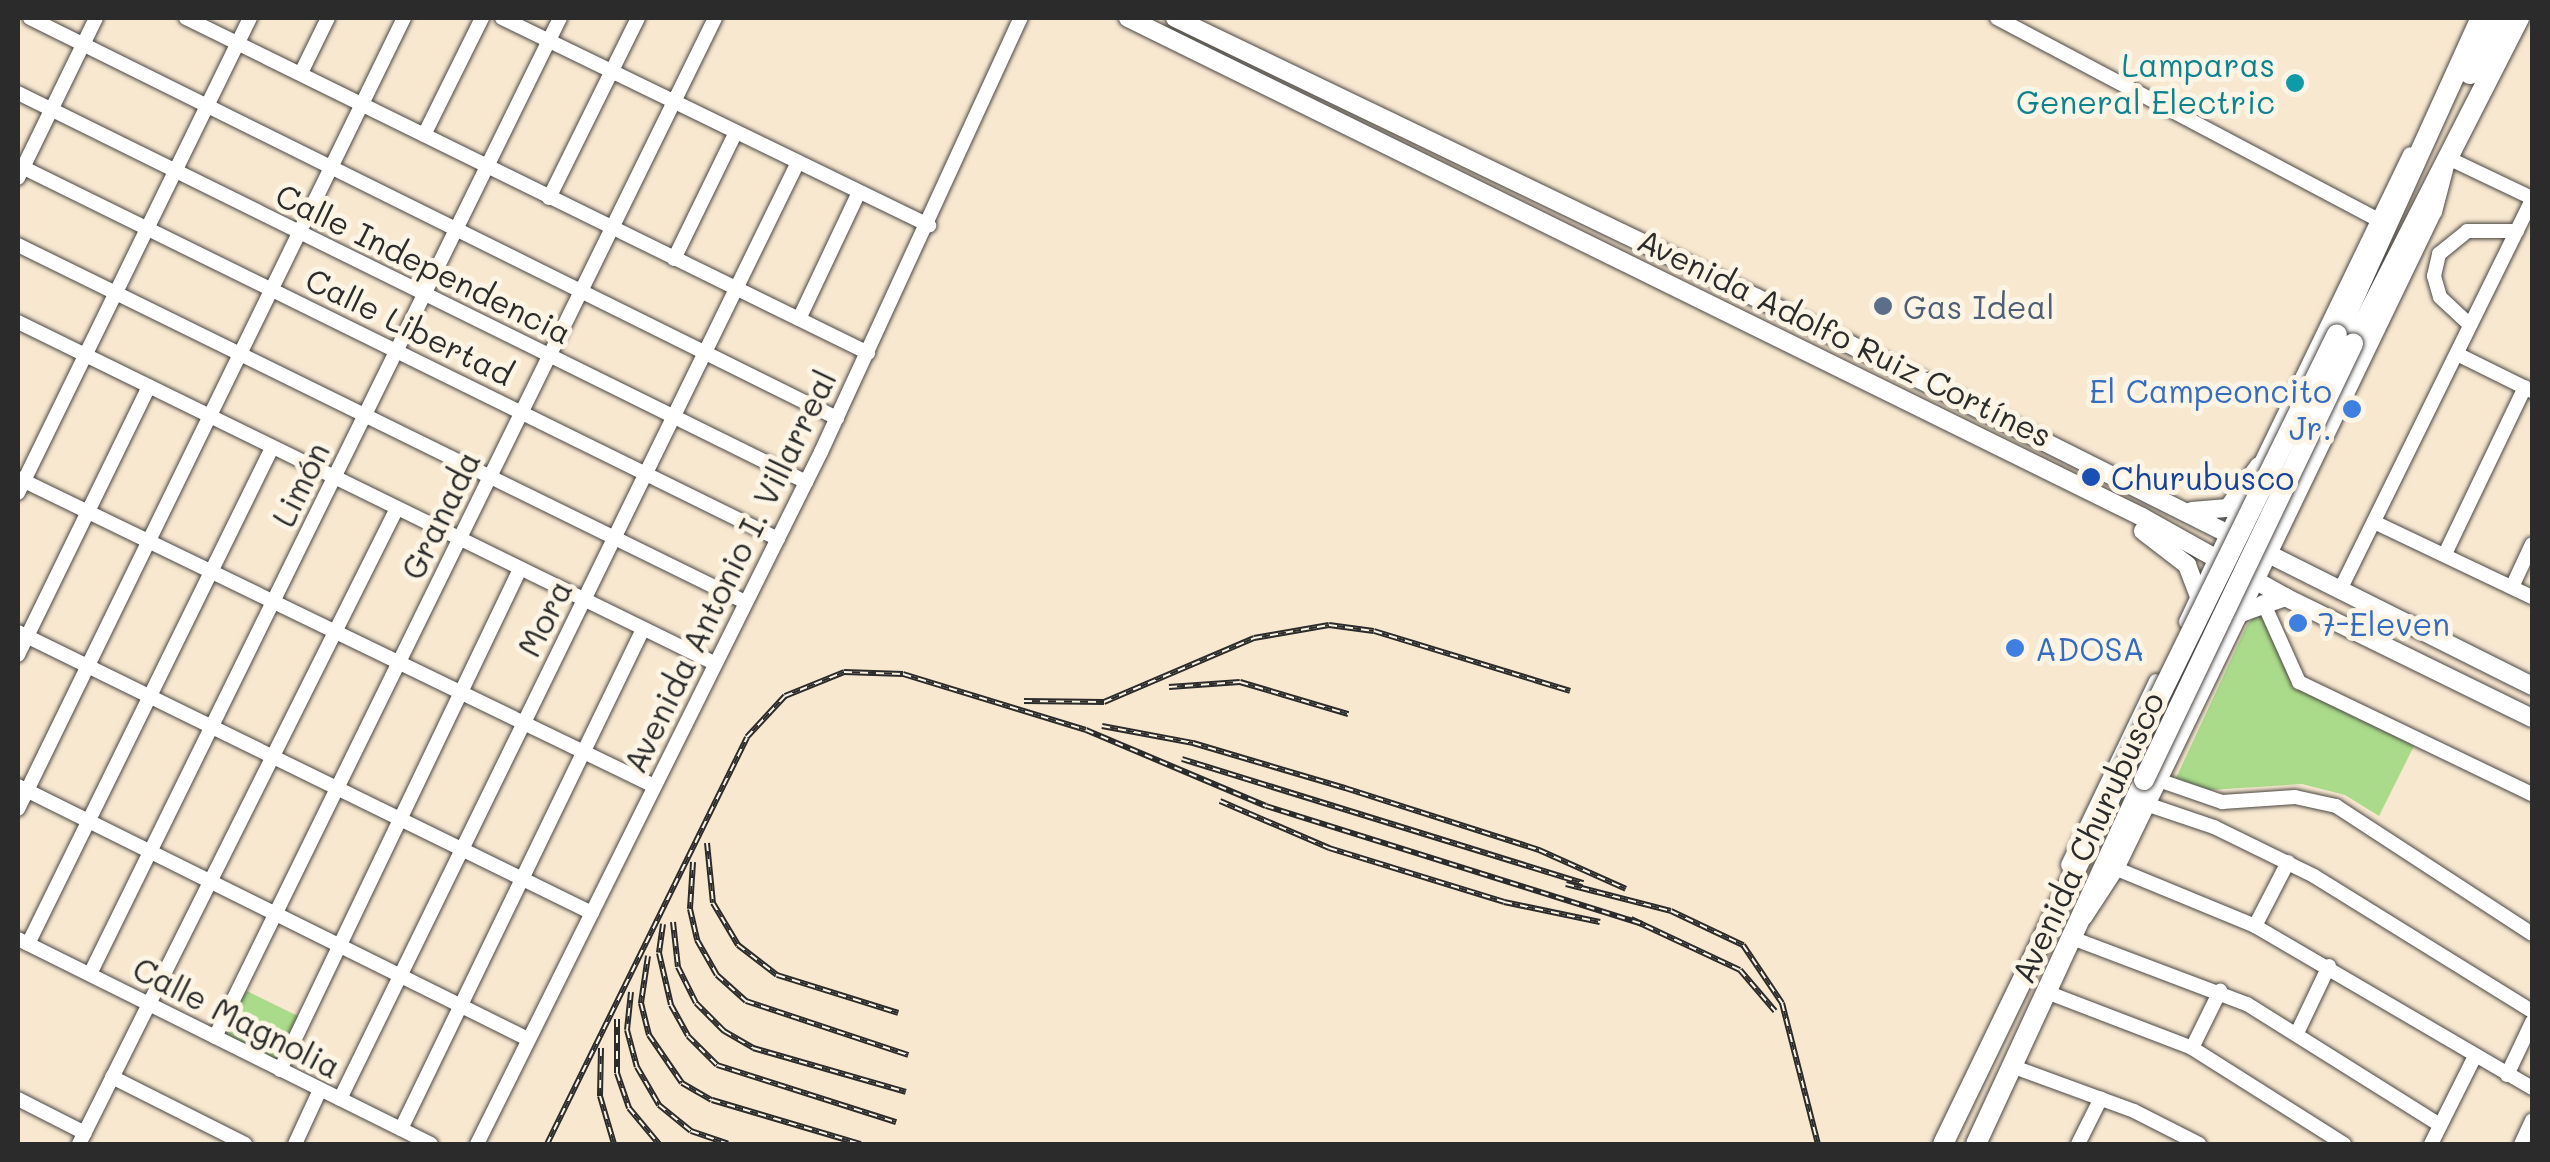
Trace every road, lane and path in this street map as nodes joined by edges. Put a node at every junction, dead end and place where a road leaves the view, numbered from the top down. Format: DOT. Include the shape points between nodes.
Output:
graph roads {
  1 [pos="30,18"];
  2 [pos="96,18"];
  3 [pos="186,18"];
  4 [pos="250,18"];
  5 [pos="328,18"];
  6 [pos="404,18"];
  7 [pos="482,18"];
  8 [pos="502,18"];
  9 [pos="560,18"];
  10 [pos="638,18"];
  11 [pos="716,18"];
  12 [pos="1021,18"];
  13 [pos="1128,18"];
  14 [pos="1175,18"];
  15 [pos="1997,18"];
  16 [pos="2481,18"];
  17 [pos="2498,18"];
  18 [pos="2519,18"];
  19 [pos="549,41"];
  20 [pos="238,42"];
  21 [pos="82,44"];
  22 [pos="612,72"];
  23 [pos="301,74"];
  24 [pos="18,93"];
  25 [pos="674,101"];
  26 [pos="362,104"];
  27 [pos="208,105"];
  28 [pos="50,109"];
  29 [pos="736,132"];
  30 [pos="424,135"];
  31 [pos="2447,160"];
  32 [pos="798,162"];
  33 [pos="332,167"];
  34 [pos="487,167"];
  35 [pos="19,170"];
  36 [pos="174,171"];
  37 [pos="859,192"];
  38 [pos="549,198"];
  39 [pos="2531,204"];
  40 [pos="2386,215"];
  41 [pos="929,225"];
  42 [pos="611,227"];
  43 [pos="148,228"];
  44 [pos="456,229"];
  45 [pos="2516,231"];
  46 [pos="301,232"];
  47 [pos="2420,244"];
  48 [pos="18,245"];
  49 [pos="2439,254"];
  50 [pos="674,259"];
  51 [pos="736,289"];
  52 [pos="274,290"];
  53 [pos="581,291"];
  54 [pos="116,293"];
  55 [pos="425,294"];
  56 [pos="799,319"];
  57 [pos="2470,324"];
  58 [pos="19,327"];
  59 [pos="2346,340"];
  60 [pos="397,351"];
  61 [pos="705,352"];
  62 [pos="868,352"];
  63 [pos="242,354"];
  64 [pos="2457,354"];
  65 [pos="86,356"];
  66 [pos="550,356"];
  67 [pos="1821,359"];
  68 [pos="148,386"];
  69 [pos="2529,389"];
  70 [pos="522,412"];
  71 [pos="365,416"];
  72 [pos="210,417"];
  73 [pos="674,417"];
  74 [pos="837,418"];
  75 [pos="272,448"];
  76 [pos="2260,466"];
  77 [pos="646,473"];
  78 [pos="488,477"];
  79 [pos="334,478"];
  80 [pos="806,482"];
  81 [pos="20,484"];
  82 [pos="2302,487"];
  83 [pos="2242,501"];
  84 [pos="397,508"];
  85 [pos="2183,509"];
  86 [pos="86,510"];
  87 [pos="2285,522"];
  88 [pos="2374,522"];
  89 [pos="2227,533"];
  90 [pos="614,538"];
  91 [pos="460,539"];
  92 [pos="778,539"];
  93 [pos="148,542"];
  94 [pos="2532,544"];
  95 [pos="2445,554"];
  96 [pos="2270,555"];
  97 [pos="2215,559"];
  98 [pos="520,569"];
  99 [pos="210,573"];
  100 [pos="2256,582"];
  101 [pos="2512,587"];
  102 [pos="2340,590"];
  103 [pos="2198,594"];
  104 [pos="2285,597"];
  105 [pos="2532,597"];
  106 [pos="584,601"];
  107 [pos="272,602"];
  108 [pos="746,602"];
  109 [pos="2263,602"];
  110 [pos="2241,613"];
  111 [pos="643,629"];
  112 [pos="22,634"];
  113 [pos="337,634"];
  114 [pos="18,655"];
  115 [pos="714,663"];
  116 [pos="398,664"];
  117 [pos="88,666"];
  118 [pos="2532,686"];
  119 [pos="459,693"];
  120 [pos="150,697"];
  121 [pos="2532,718"];
  122 [pos="522,723"];
  123 [pos="213,726"];
  124 [pos="584,753"];
  125 [pos="276,758"];
  126 [pos="2153,780"];
  127 [pos="654,786"];
  128 [pos="337,787"];
  129 [pos="22,788"];
  130 [pos="2532,794"];
  131 [pos="2222,802"];
  132 [pos="2149,805"];
  133 [pos="18,809"];
  134 [pos="399,818"];
  135 [pos="90,821"];
  136 [pos="2214,827"];
  137 [pos="463,849"];
  138 [pos="151,851"];
  139 [pos="2288,862"];
  140 [pos="2118,869"];
  141 [pos="524,879"];
  142 [pos="212,882"];
  143 [pos="2058,903"];
  144 [pos="274,913"];
  145 [pos="592,913"];
  146 [pos="2256,926"];
  147 [pos="2076,930"];
  148 [pos="2532,934"];
  149 [pos="23,941"];
  150 [pos="339,945"];
  151 [pos="2329,966"];
  152 [pos="90,974"];
  153 [pos="402,976"];
  154 [pos="2220,990"];
  155 [pos="2049,994"];
  156 [pos="150,1005"];
  157 [pos="464,1006"];
  158 [pos="2532,1011"];
  159 [pos="2532,1022"];
  160 [pos="2298,1031"];
  161 [pos="215,1037"];
  162 [pos="528,1039"];
  163 [pos="2192,1048"];
  164 [pos="2474,1058"];
  165 [pos="2014,1067"];
  166 [pos="280,1070"];
  167 [pos="2507,1076"];
  168 [pos="112,1077"];
  169 [pos="2532,1088"];
  170 [pos="320,1090"];
  171 [pos="2101,1098"];
  172 [pos="18,1099"];
  173 [pos="340,1099"];
  174 [pos="2532,1120"];
  175 [pos="2440,1124"];
  176 [pos="401,1129"];
  177 [pos="2318,1137"];
  178 [pos="82,1139"];
  179 [pos="245,1144"];
  180 [pos="295,1144"];
  181 [pos="432,1144"];
  182 [pos="476,1144"];
  183 [pos="1943,1144"];
  184 [pos="1976,1144"];
  185 [pos="2078,1144"];
  186 [pos="2199,1144"];
  187 [pos="2344,1144"];
  188 [pos="2431,1144"];
  189 [pos="2521,1144"];
  1 -- 21 [label="street"];
  2 -- 21 [label="street"];
  3 -- 20 [label="street"];
  4 -- 20 [label="street"];
  5 -- 23 [label="street"];
  6 -- 26 [label="street"];
  7 -- 30 [label="street"];
  8 -- 19 [label="street"];
  9 -- 19 [label="street, Limón"];
  10 -- 22 [label="street"];
  11 -- 25 [label="street, Granada"];
  12 -- 41 [label="street, Avenida Antonio I. Villarreal"];
  13 -- 67 [label="main road, Avenida Adolfo Ruiz Cortínes"];
  14 -- 85 [label="main road, Avenida Adolfo Ruiz Cortínes"];
  15 -- 40 [label="street"];
  16 -- 40 [label="highway, Avenida Churubusco"];
  17 -- 40 [label="highway" via="2414,189"];
  18 -- 31 [label="highway, Avenida Churubusco"];
  19 -- 22 [label="street"];
  19 -- 34 [label="street, Limón"];
  20 -- 23 [label="street"];
  20 -- 27 [label="street"];
  21 -- 27 [label="street"];
  21 -- 28 [label="street"];
  22 -- 25 [label="street"];
  22 -- 38 [label="street"];
  23 -- 26 [label="street"];
  24 -- 28 [label="street, Calle Independencia"];
  25 -- 29 [label="street"];
  25 -- 42 [label="street, Granada"];
  26 -- 30 [label="street"];
  26 -- 33 [label="street"];
  27 -- 33 [label="street"];
  27 -- 36 [label="street"];
  28 -- 35 [label="street"];
  28 -- 36 [label="street, Calle Independencia"];
  29 -- 32 [label="street"];
  29 -- 50 [label="street"];
  30 -- 34 [label="street"];
  31 -- 39 [label="street"];
  31 -- 47 [label="street" via="2443,192"];
  31 -- 59 [label="highway, Avenida Churubusco"];
  32 -- 37 [label="street"];
  32 -- 51 [label="street, Mora"];
  33 -- 44 [label="street"];
  33 -- 46 [label="street"];
  34 -- 38 [label="street"];
  34 -- 44 [label="street, Limón"];
  35 -- 43 [label="street, Calle Libertad"];
  36 -- 43 [label="street"];
  36 -- 46 [label="street, Calle Independencia"];
  37 -- 41 [label="street"];
  37 -- 56 [label="street"];
  38 -- 42 [label="street"];
  39 -- 45 [label="street"];
  40 -- 59 [label="highway, Avenida Churubusco"];
  40 -- 76 [label="street"];
  41 -- 62 [label="street, Avenida Antonio I. Villarreal"];
  42 -- 50 [label="street"];
  42 -- 53 [label="street, Granada"];
  43 -- 52 [label="street, Calle Libertad"];
  43 -- 54 [label="street"];
  44 -- 53 [label="street"];
  44 -- 55 [label="street, Limón"];
  45 -- 49 [label="street" via="2467,231"];
  45 -- 57 [label="street"];
  46 -- 52 [label="street"];
  46 -- 55 [label="street, Calle Independencia"];
  47 -- 49 [label="street"];
  47 -- 82 [label="street"];
  48 -- 54 [label="street"];
  49 -- 57 [label="street" via="2434,276 2440,297"];
  50 -- 51 [label="street"];
  51 -- 56 [label="street"];
  51 -- 61 [label="street, Mora"];
  52 -- 60 [label="street, Calle Libertad"];
  52 -- 63 [label="street"];
  53 -- 61 [label="street"];
  53 -- 66 [label="street, Granada"];
  54 -- 63 [label="street"];
  54 -- 65 [label="street"];
  55 -- 60 [label="street, Limón"];
  55 -- 66 [label="street, Calle Independencia"];
  56 -- 62 [label="street"];
  57 -- 64 [label="street"];
  58 -- 65 [label="street"];
  59 -- 126 [label="highway, Avenida Churubusco, bridge"];
  59 -- 143 [label="highway, Avenida Churubusco, bridge"];
  60 -- 70 [label="street, Calle Libertad"];
  60 -- 71 [label="street, Limón"];
  61 -- 73 [label="street, Mora"];
  61 -- 74 [label="street"];
  62 -- 74 [label="street, Avenida Antonio I. Villarreal"];
  63 -- 71 [label="street"];
  63 -- 72 [label="street"];
  64 -- 69 [label="street"];
  64 -- 88 [label="street"];
  65 -- 68 [label="street"];
  65 -- 81 [label="street"];
  66 -- 70 [label="street, Granada"];
  66 -- 73 [label="street, Calle Independencia"];
  67 -- 97 [label="main road, Avenida Adolfo Ruiz Cortínes"];
  67 -- 103 [label="main road" via="1898,410 2155,538 2187,565"];
  68 -- 72 [label="street"];
  68 -- 86 [label="street"];
  69 -- 95 [label="street"];
  70 -- 77 [label="street, Calle Libertad"];
  70 -- 78 [label="street, Granada"];
  71 -- 78 [label="street"];
  71 -- 79 [label="street, Limón"];
  72 -- 75 [label="street"];
  72 -- 93 [label="street"];
  73 -- 77 [label="street, Mora"];
  73 -- 80 [label="street, Calle Independencia"];
  74 -- 80 [label="street, Avenida Antonio I. Villarreal"];
  75 -- 79 [label="street"];
  75 -- 99 [label="street"];
  76 -- 82 [label="street"];
  76 -- 83 [label="street"];
  76 -- 85 [label="main road" via="2228,508 2206,514"];
  77 -- 90 [label="street, Mora"];
  77 -- 92 [label="street, Calle Libertad"];
  78 -- 90 [label="street"];
  78 -- 91 [label="street, Granada"];
  79 -- 84 [label="street"];
  79 -- 107 [label="street, Limón"];
  80 -- 92 [label="street, Avenida Antonio I. Villarreal"];
  81 -- 86 [label="street"];
  82 -- 87 [label="street"];
  83 -- 87 [label="street"];
  83 -- 89 [label="street"];
  84 -- 91 [label="street"];
  84 -- 113 [label="street"];
  85 -- 89 [label="main road, Avenida Adolfo Ruiz Cortínes"];
  86 -- 93 [label="street"];
  86 -- 112 [label="street"];
  87 -- 96 [label="street"];
  88 -- 95 [label="street"];
  88 -- 102 [label="street"];
  89 -- 96 [label="main road, Avenida Adolfo Ruiz Cortínes"];
  89 -- 97 [label="street"];
  90 -- 106 [label="street, Mora"];
  90 -- 108 [label="street"];
  91 -- 98 [label="street"];
  91 -- 116 [label="street, Granada"];
  92 -- 108 [label="street, Avenida Antonio I. Villarreal"];
  93 -- 99 [label="street"];
  93 -- 117 [label="street"];
  94 -- 101 [label="street"];
  95 -- 101 [label="street"];
  96 -- 100 [label="street"];
  96 -- 102 [label="main road, Avenida Adolfo Ruiz Cortínes"];
  97 -- 100 [label="main road, Avenida Adolfo Ruiz Cortínes"];
  97 -- 103 [label="street"];
  98 -- 106 [label="street"];
  98 -- 119 [label="street"];
  99 -- 107 [label="street"];
  99 -- 120 [label="street"];
  100 -- 104 [label="main road, Avenida Adolfo Ruiz Cortínes"];
  100 -- 110 [label="street"];
  101 -- 105 [label="street"];
  102 -- 118 [label="main road, Avenida Adolfo Ruiz Cortínes"];
  103 -- 143 [label="street" via="2076,844"];
  104 -- 109 [label="main road"];
  104 -- 121 [label="main road, Avenida Adolfo Ruiz Cortínes"];
  106 -- 111 [label="street"];
  106 -- 122 [label="street, Mora"];
  107 -- 113 [label="street"];
  107 -- 123 [label="street, Limón"];
  108 -- 115 [label="street, Avenida Antonio I. Villarreal"];
  109 -- 110 [label="main road"];
  109 -- 130 [label="street" via="2299,682"];
  110 -- 126 [label="street"];
  111 -- 115 [label="street"];
  111 -- 124 [label="street"];
  112 -- 114 [label="street"];
  112 -- 117 [label="street"];
  113 -- 116 [label="street"];
  113 -- 125 [label="street"];
  115 -- 127 [label="street, Avenida Antonio I. Villarreal"];
  116 -- 119 [label="street"];
  116 -- 128 [label="street, Granada"];
  117 -- 120 [label="street"];
  117 -- 129 [label="street"];
  119 -- 122 [label="street"];
  119 -- 134 [label="street"];
  120 -- 123 [label="street"];
  120 -- 135 [label="street"];
  122 -- 124 [label="street"];
  122 -- 137 [label="street, Mora"];
  123 -- 125 [label="street"];
  123 -- 138 [label="street, Limón"];
  124 -- 127 [label="street"];
  124 -- 141 [label="street"];
  125 -- 128 [label="street"];
  125 -- 142 [label="street"];
  126 -- 131 [label="street"];
  126 -- 132 [label="street"];
  126 -- 147 [label="highway, Avenida Churubusco"];
  127 -- 145 [label="street, Avenida Antonio I. Villarreal"];
  128 -- 134 [label="street"];
  128 -- 144 [label="street, Granada"];
  129 -- 133 [label="street"];
  129 -- 135 [label="street"];
  131 -- 136 [label="street"];
  131 -- 148 [label="street" via="2295,797 2336,806"];
  132 -- 136 [label="street"];
  132 -- 140 [label="street"];
  134 -- 137 [label="street"];
  134 -- 150 [label="street"];
  135 -- 138 [label="street"];
  135 -- 149 [label="street"];
  136 -- 139 [label="street"];
  137 -- 141 [label="street"];
  137 -- 153 [label="street, Mora"];
  138 -- 142 [label="street"];
  138 -- 152 [label="street, Limón"];
  139 -- 146 [label="street"];
  139 -- 158 [label="street"];
  140 -- 146 [label="street"];
  140 -- 147 [label="street"];
  141 -- 145 [label="street"];
  141 -- 157 [label="street"];
  142 -- 144 [label="street"];
  142 -- 156 [label="street"];
  143 -- 183 [label="highway, Avenida Churubusco"];
  144 -- 150 [label="street"];
  144 -- 161 [label="street, Granada"];
  145 -- 162 [label="street, Avenida Antonio I. Villarreal"];
  146 -- 151 [label="street"];
  147 -- 154 [label="street"];
  147 -- 155 [label="highway, Avenida Churubusco"];
  149 -- 152 [label="street, Calle Magnolia"];
  150 -- 153 [label="street"];
  150 -- 166 [label="street"];
  151 -- 160 [label="street"];
  151 -- 164 [label="street"];
  152 -- 156 [label="street, Calle Magnolia"];
  153 -- 157 [label="street"];
  153 -- 173 [label="street, Mora"];
  154 -- 160 [label="street"];
  154 -- 163 [label="street"];
  155 -- 163 [label="street"];
  155 -- 165 [label="highway, Avenida Churubusco"];
  156 -- 161 [label="street, Calle Magnolia"];
  156 -- 168 [label="street"];
  157 -- 162 [label="street"];
  157 -- 176 [label="street"];
  159 -- 167 [label="street"];
  160 -- 175 [label="street"];
  161 -- 166 [label="street, Calle Magnolia"];
  162 -- 182 [label="street, Avenida Antonio I. Villarreal"];
  163 -- 177 [label="street"];
  164 -- 167 [label="street"];
  164 -- 175 [label="street"];
  165 -- 171 [label="street"];
  165 -- 184 [label="highway, Avenida Churubusco"];
  166 -- 170 [label="street, Calle Magnolia"];
  167 -- 169 [label="street"];
  168 -- 178 [label="street"];
  168 -- 179 [label="street"];
  170 -- 173 [label="street, Calle Magnolia"];
  170 -- 180 [label="street"];
  171 -- 185 [label="street"];
  171 -- 186 [label="street"];
  172 -- 178 [label="street"];
  173 -- 176 [label="street, Calle Magnolia"];
  174 -- 189 [label="street"];
  175 -- 188 [label="street"];
  176 -- 181 [label="street, Calle Magnolia"];
  177 -- 187 [label="street"];
}
